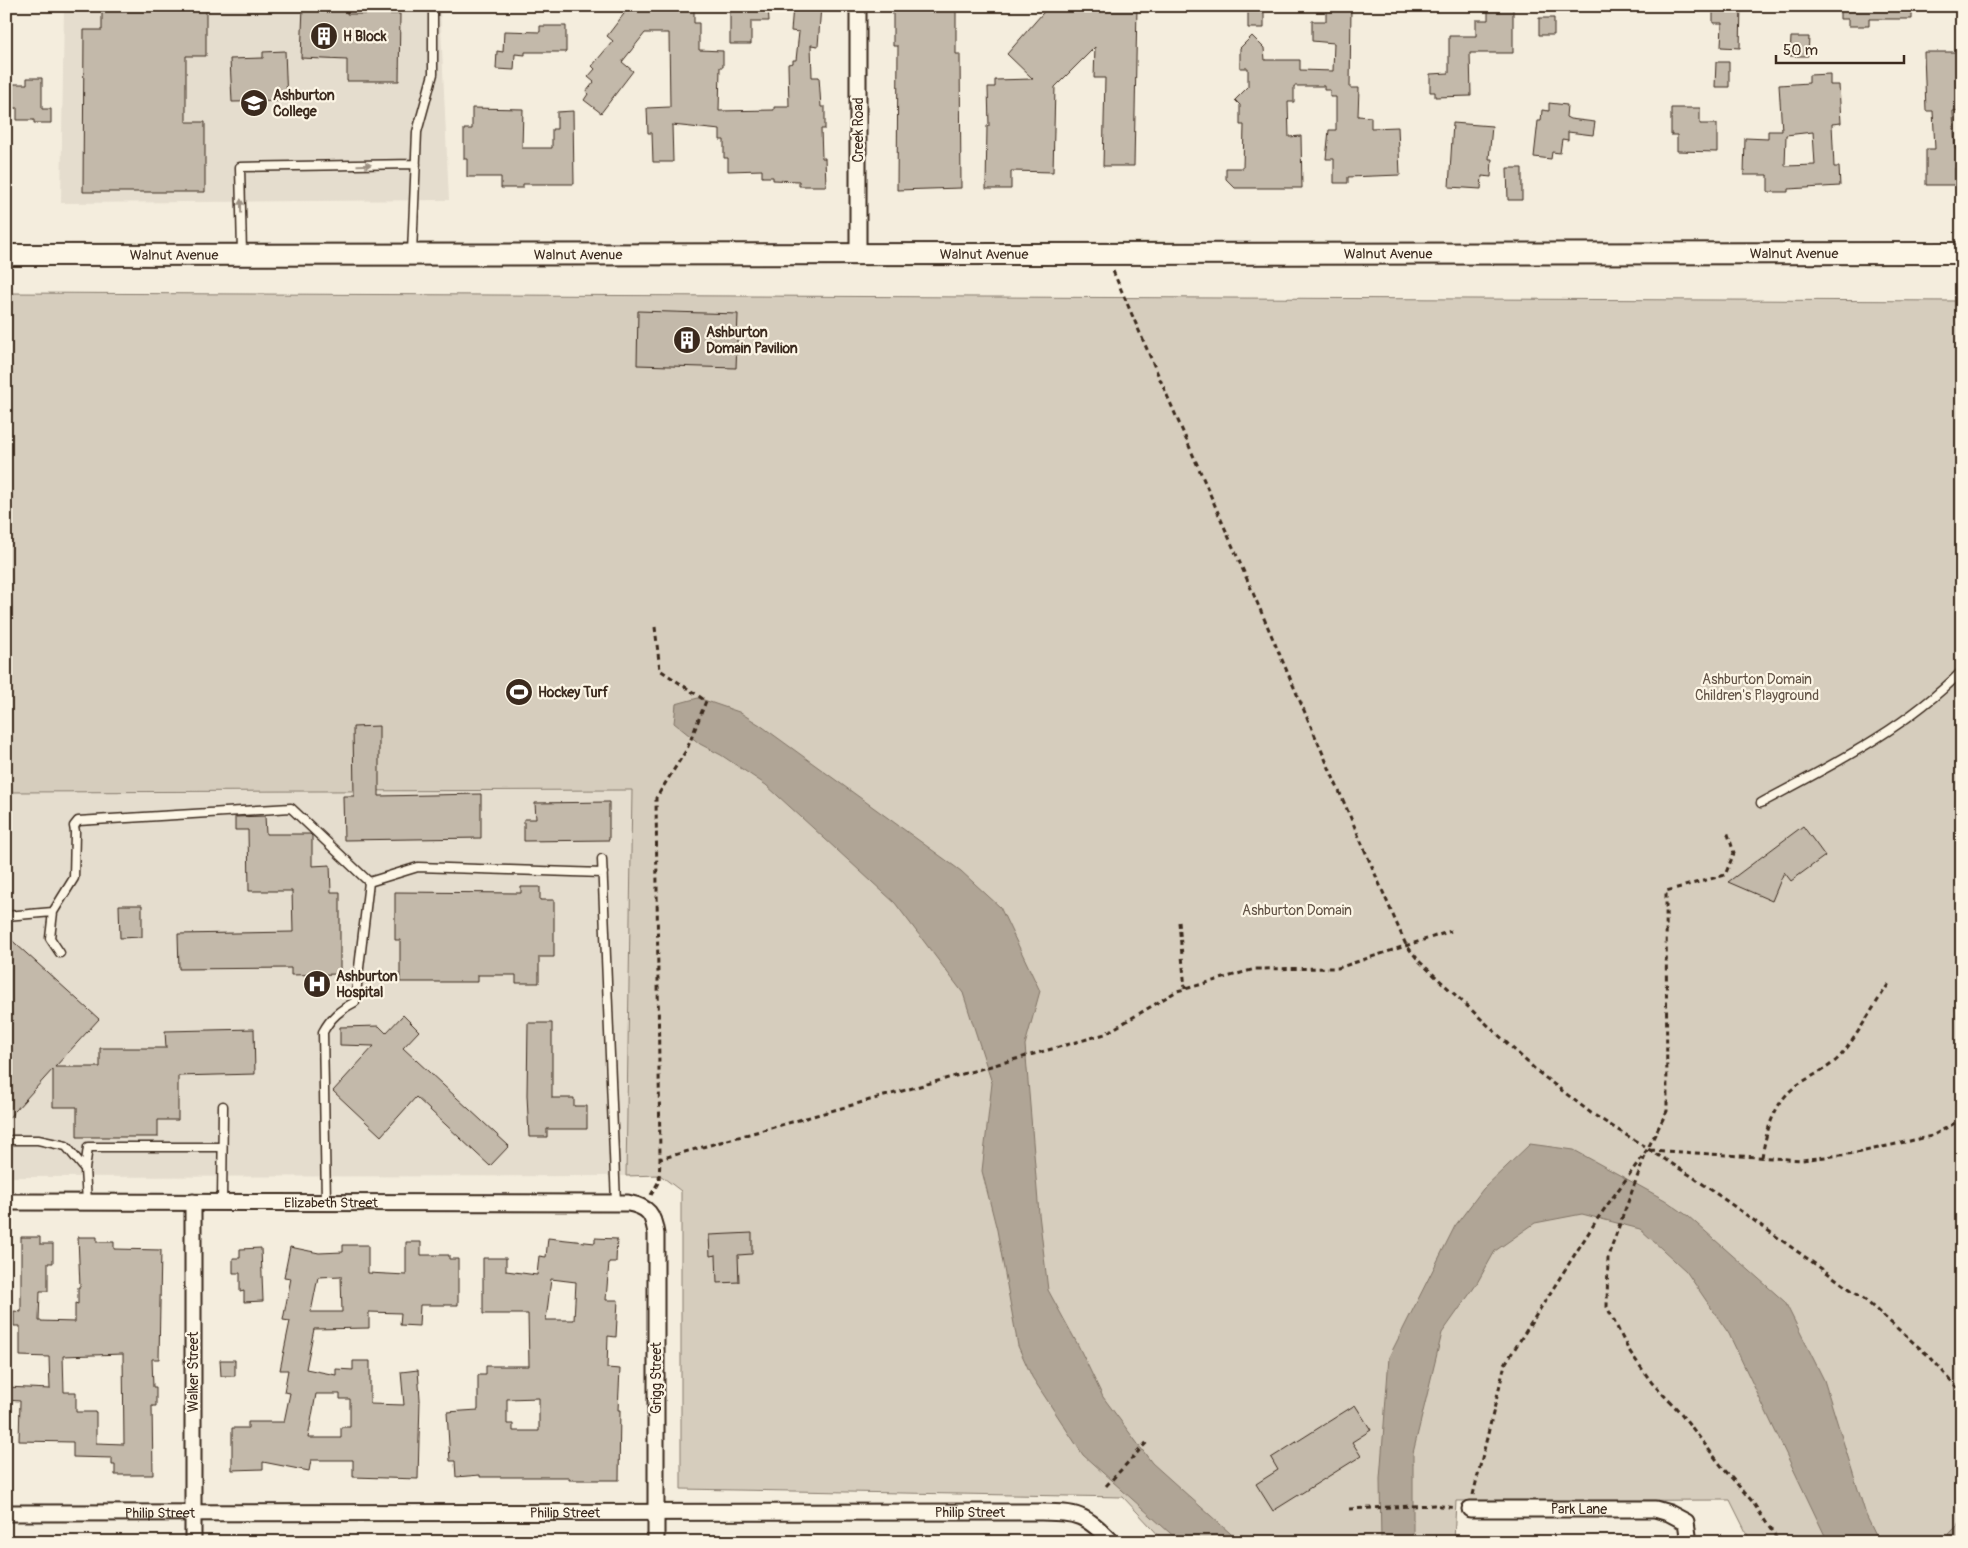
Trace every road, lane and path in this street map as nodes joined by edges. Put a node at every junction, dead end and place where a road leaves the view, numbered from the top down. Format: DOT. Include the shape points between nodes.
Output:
graph roads {
  1 [pos="433,6"];
  2 [pos="858,6"];
  3 [pos="416,164"];
  4 [pos="1962,253"];
  5 [pos="858,254"];
  6 [pos="1106,254"];
  7 [pos="6,255"];
  8 [pos="242,255"];
  9 [pos="412,255"];
  10 [pos="655,628"];
  11 [pos="1962,671"];
  12 [pos="1761,803"];
  13 [pos="1727,831"];
  14 [pos="602,858"];
  15 [pos="603,873"];
  16 [pos="369,882"];
  17 [pos="53,912"];
  18 [pos="6,916"];
  19 [pos="1179,922"];
  20 [pos="1452,931"];
  21 [pos="1406,945"];
  22 [pos="60,953"];
  23 [pos="1890,982"];
  24 [pos="1185,989"];
  25 [pos="223,1106"];
  26 [pos="1962,1119"];
  27 [pos="12,1140"];
  28 [pos="222,1147"];
  29 [pos="1647,1150"];
  30 [pos="1762,1157"];
  31 [pos="660,1159"];
  32 [pos="85,1169"];
  33 [pos="659,1181"];
  34 [pos="326,1201"];
  35 [pos="6,1202"];
  36 [pos="87,1202"];
  37 [pos="194,1202"];
  38 [pos="222,1202"];
  39 [pos="616,1203"];
  40 [pos="651,1215"];
  41 [pos="1962,1393"];
  42 [pos="1149,1440"];
  43 [pos="1106,1486"];
  44 [pos="1349,1509"];
  45 [pos="1470,1510"];
  46 [pos="6,1512"];
  47 [pos="193,1512"];
  48 [pos="656,1512"];
  49 [pos="193,1542"];
  50 [pos="656,1542"];
  51 [pos="1112,1542"];
  52 [pos="1688,1542"];
  53 [pos="1779,1542"];
  1 -- 3 [label="lane" via="433,74 417,132"];
  2 -- 5 [label="street, Creek Road"];
  8 -- 3 [label="lane, one-way" via="240,167"];
  3 -- 9 [label="lane"];
  4 -- 6 [label="main road, Walnut Avenue"];
  5 -- 6 [label="main road, Walnut Avenue"];
  5 -- 9 [label="main road, Walnut Avenue"];
  6 -- 21 [label="path"];
  7 -- 8 [label="main road, Walnut Avenue"];
  8 -- 9 [label="main road, Walnut Avenue"];
  10 -- 31 [label="path" via="660,670 706,701 687,749 656,798"];
  11 -- 12 [label="lane" via="1900,723 1845,758"];
  13 -- 29 [label="path" via="1734,853 1726,875 1666,891 1667,1110"];
  14 -- 15 [label="lane"];
  15 -- 16 [label="lane" via="418,867"];
  15 -- 39 [label="lane"];
  16 -- 17 [label="lane" via="291,808 78,821 74,826 74,878"];
  16 -- 34 [label="lane" via="355,1002 340,1010 323,1032"];
  17 -- 18 [label="lane"];
  17 -- 22 [label="lane" via="50,938"];
  19 -- 24 [label="path"];
  20 -- 21 [label="path"];
  21 -- 24 [label="path" via="1338,968 1255,969"];
  21 -- 29 [label="path" via="1420,962 1538,1072"];
  23 -- 30 [label="path" via="1843,1052 1832,1064 1794,1088 1779,1106 1766,1132"];
  24 -- 31 [label="path" via="1105,1034"];
  25 -- 28 [label="lane"];
  26 -- 30 [label="path" via="1932,1136 1856,1153 1802,1160"];
  27 -- 32 [label="lane" via="38,1140 66,1146"];
  28 -- 32 [label="lane" via="88,1147"];
  28 -- 38 [label="lane"];
  29 -- 30 [label="path"];
  29 -- 41 [label="path" via="1692,1177 1864,1299 1931,1358"];
  29 -- 45 [label="path" via="1598,1218 1505,1364"];
  29 -- 53 [label="path" via="1608,1256 1607,1307 1628,1349 1652,1383 1680,1412 1752,1501"];
  31 -- 33 [label="path"];
  32 -- 36 [label="lane"];
  34 -- 38 [label="street, Elizabeth Street"];
  34 -- 39 [label="street, Elizabeth Street"];
  35 -- 36 [label="street, Elizabeth Street"];
  36 -- 37 [label="street, Elizabeth Street"];
  37 -- 38 [label="street, Elizabeth Street"];
  37 -- 47 [label="street, Walker Street"];
  39 -- 40 [label="street, Elizabeth Street" via="639,1205"];
  40 -- 48 [label="street, Grigg Street" via="656,1234"];
  42 -- 43 [label="path"];
  44 -- 45 [label="path" via="1434,1505"];
  45 -- 52 [label="street, Park Lane" via="1655,1509 1686,1522"];
  46 -- 47 [label="street, Philip Street"];
  47 -- 48 [label="street, Philip Street"];
  47 -- 49 [label="street, Walker Street"];
  48 -- 50 [label="street, Grigg Street"];
  48 -- 51 [label="street, Philip Street" via="1069,1513 1085,1518"];
}
